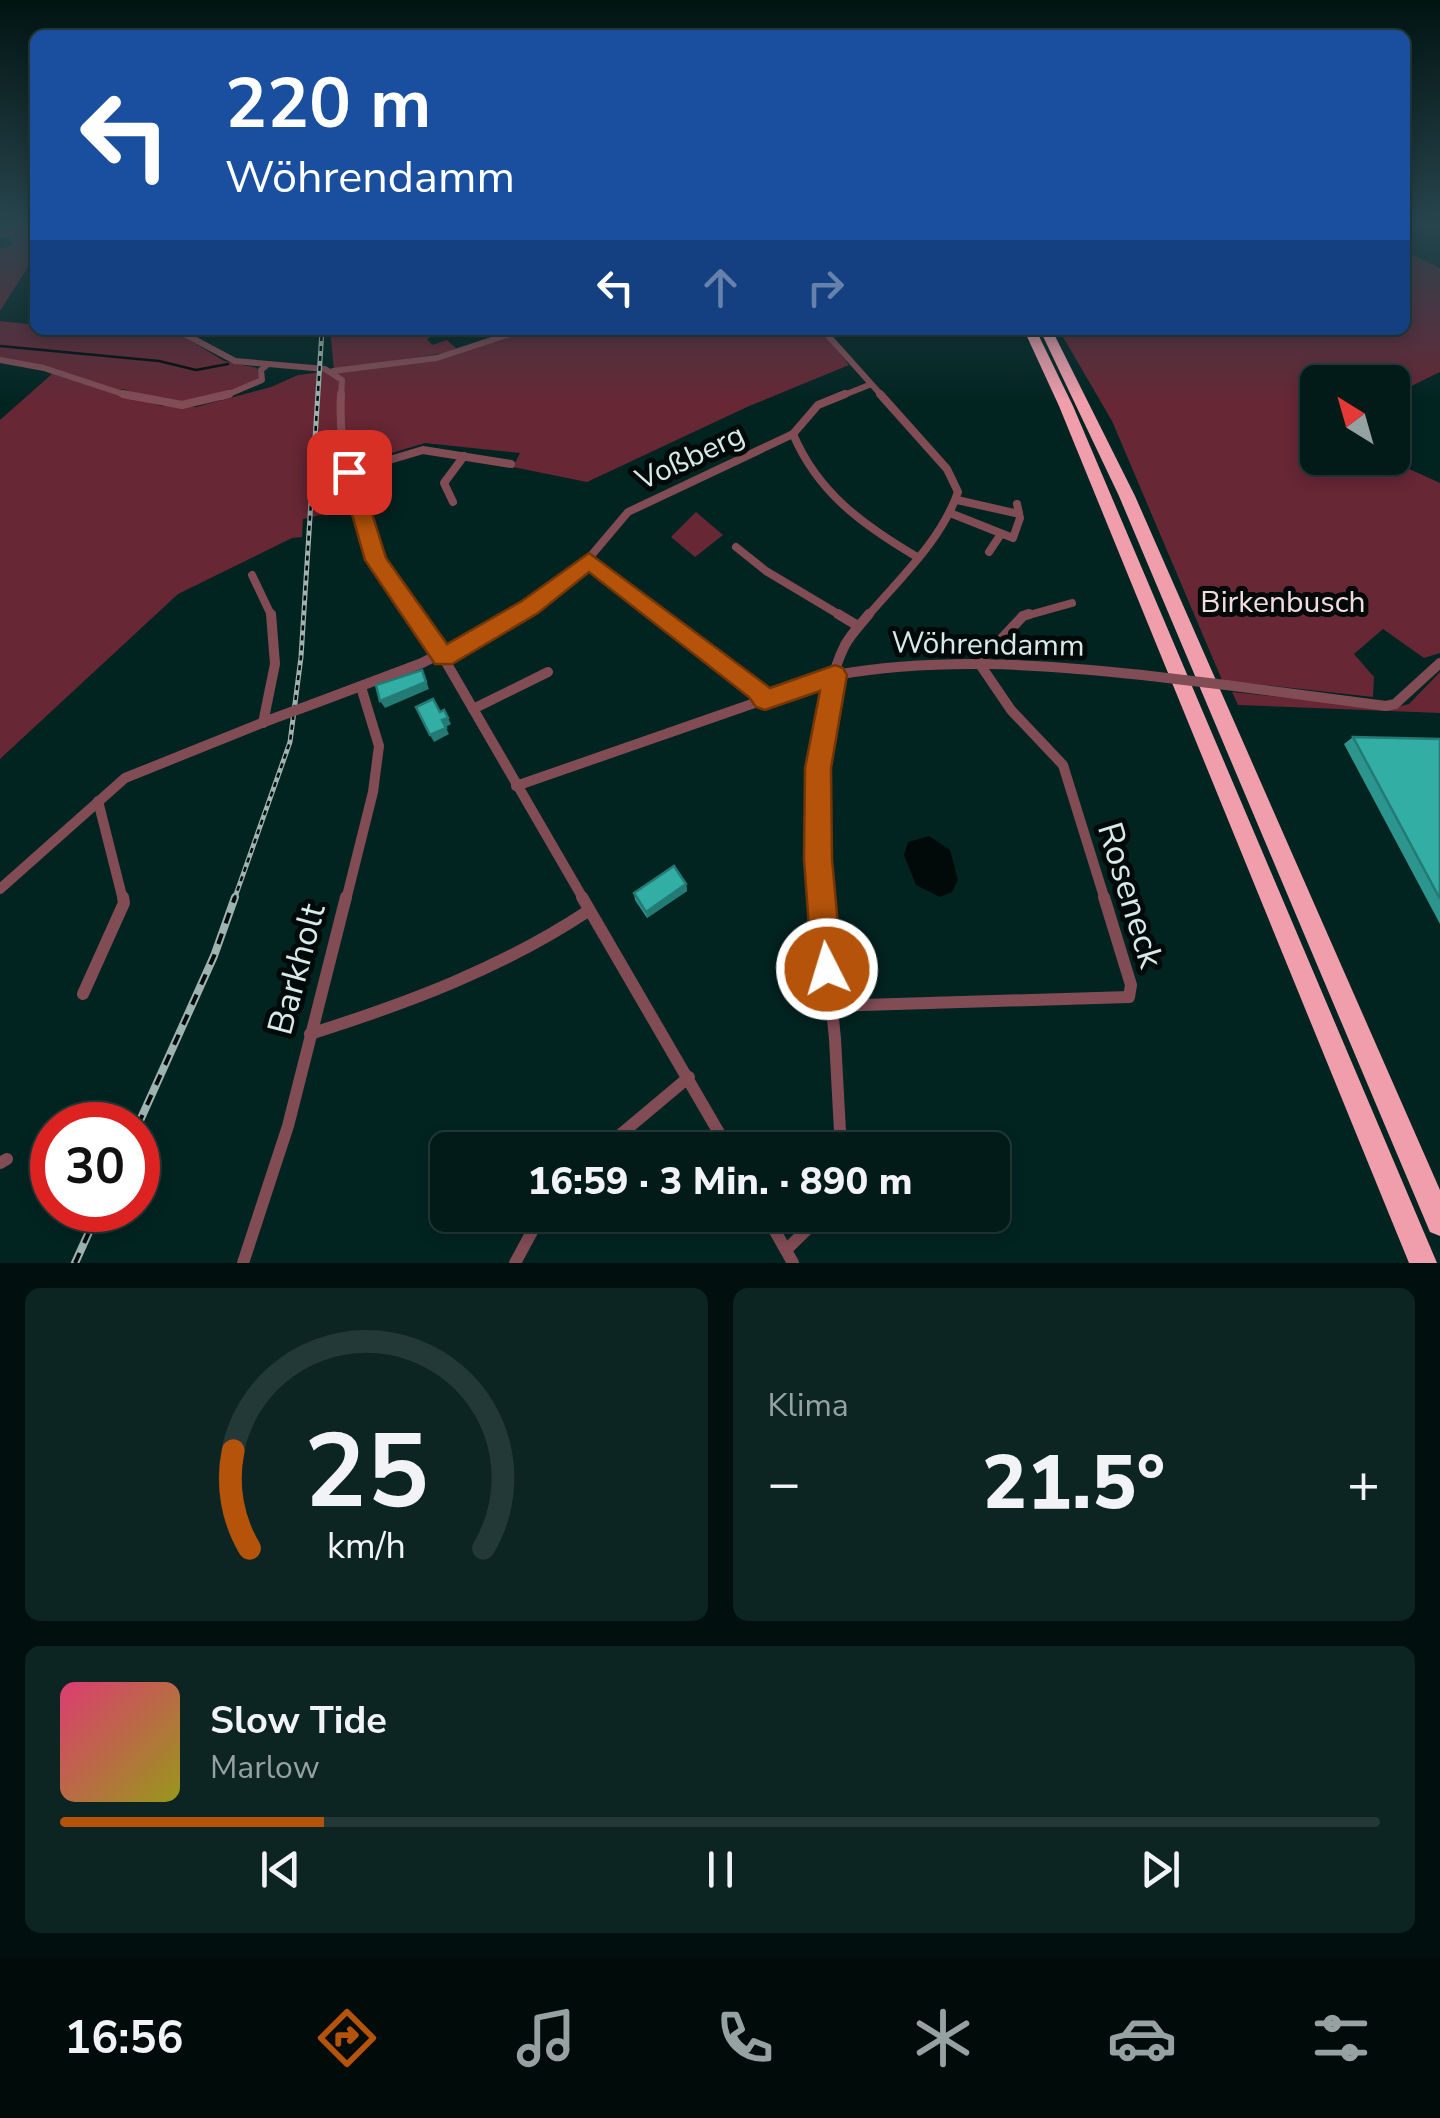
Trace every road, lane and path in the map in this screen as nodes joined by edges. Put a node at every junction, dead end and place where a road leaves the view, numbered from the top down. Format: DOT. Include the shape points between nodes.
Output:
graph roads {
  1 [pos="185,335"];
  2 [pos="507,335"];
  3 [pos="827,335"];
  4 [pos="1032,335"];
  5 [pos="1048,335"];
  6 [pos="0,360"];
  7 [pos="266,366"];
  8 [pos="330,372"];
  9 [pos="869,386"];
  10 [pos="792,434"];
  11 [pos="464,456"];
  12 [pos="511,464"];
  13 [pos="349,472"];
  14 [pos="957,500"];
  15 [pos="453,502"];
  16 [pos="950,513"];
  17 [pos="1001,534"];
  18 [pos="736,547"];
  19 [pos="989,552"];
  20 [pos="918,556"];
  21 [pos="589,561"];
  22 [pos="252,575"];
  23 [pos="1072,603"];
  24 [pos="858,626"];
  25 [pos="443,657"];
  26 [pos="980,663"];
  27 [pos="1440,663"];
  28 [pos="548,672"];
  29 [pos="835,675"];
  30 [pos="361,687"];
  31 [pos="765,700"];
  32 [pos="473,709"];
  33 [pos="268,721"];
  34 [pos="516,786"];
  35 [pos="98,801"];
  36 [pos="0,890"];
  37 [pos="588,910"];
  38 [pos="82,994"];
  39 [pos="830,1006"];
  40 [pos="310,1034"];
  41 [pos="688,1077"];
  42 [pos="623,1132"];
  43 [pos="719,1132"];
  44 [pos="840,1132"];
  45 [pos="1440,1222"];
  46 [pos="532,1232"];
  47 [pos="776,1232"];
  48 [pos="808,1232"];
  49 [pos="789,1256"];
  50 [pos="243,1263"];
  51 [pos="515,1263"];
  52 [pos="1423,1263"];
  1 -- 7 [label="street" via="217,354"];
  2 -- 8 [label="street" via="440,357"];
  3 -- 9 [label="street"];
  4 -- 52 [label="highway"];
  5 -- 45 [label="highway" via="1126,496"];
  6 -- 7 [label="street" via="173,405 255,386"];
  7 -- 8 [label="street"];
  8 -- 13 [label="street" via="342,380 339,430"];
  9 -- 10 [label="street, Voßberg" via="818,405"];
  9 -- 14 [label="street" via="946,469"];
  10 -- 20 [label="street" via="830,498"];
  10 -- 21 [label="street, Voßberg" via="628,512"];
  11 -- 12 [label="street"];
  11 -- 13 [label="street" via="424,450"];
  11 -- 15 [label="street" via="444,482"];
  13 -- 25 [label="street" via="376,560"];
  14 -- 16 [label="street"];
  14 -- 17 [label="street" via="1018,509 1016,537"];
  16 -- 17 [label="street"];
  16 -- 20 [label="street"];
  17 -- 19 [label="street"];
  18 -- 24 [label="street"];
  20 -- 24 [label="street"];
  21 -- 25 [label="street, Voßberg" via="530,607"];
  21 -- 31 [label="street"];
  22 -- 33 [label="street" via="268,600 280,650"];
  23 -- 26 [label="street" via="1023,616"];
  24 -- 29 [label="street"];
  25 -- 30 [label="street, Voßberg"];
  25 -- 32 [label="street"];
  26 -- 27 [label="street, Wöhrendamm, bridge" via="1386,706"];
  26 -- 29 [label="street, Wöhrendamm" via="926,661"];
  26 -- 39 [label="street, Roseneck" via="1011,710 1063,764 1131,992 1124,999"];
  28 -- 32 [label="street"];
  29 -- 31 [label="street, Wöhrendamm"];
  29 -- 39 [label="street" via="817,802"];
  30 -- 33 [label="street, Voßberg, bridge"];
  30 -- 40 [label="street, Barkholt" via="379,757"];
  31 -- 34 [label="street, Wöhrendamm"];
  32 -- 34 [label="street"];
  33 -- 35 [label="street" via="143,768"];
  34 -- 37 [label="street"];
  35 -- 36 [label="street"];
  35 -- 38 [label="street" via="124,903"];
  37 -- 40 [label="street" via="510,960 449,988"];
  37 -- 41 [label="street"];
  39 -- 44 [label="street"];
  40 -- 50 [label="street, Barkholt"];
  41 -- 42 [label="street"];
  41 -- 43 [label="street"];
  46 -- 51 [label="street"];
  47 -- 49 [label="street"];
  48 -- 49 [label="street"];
}
